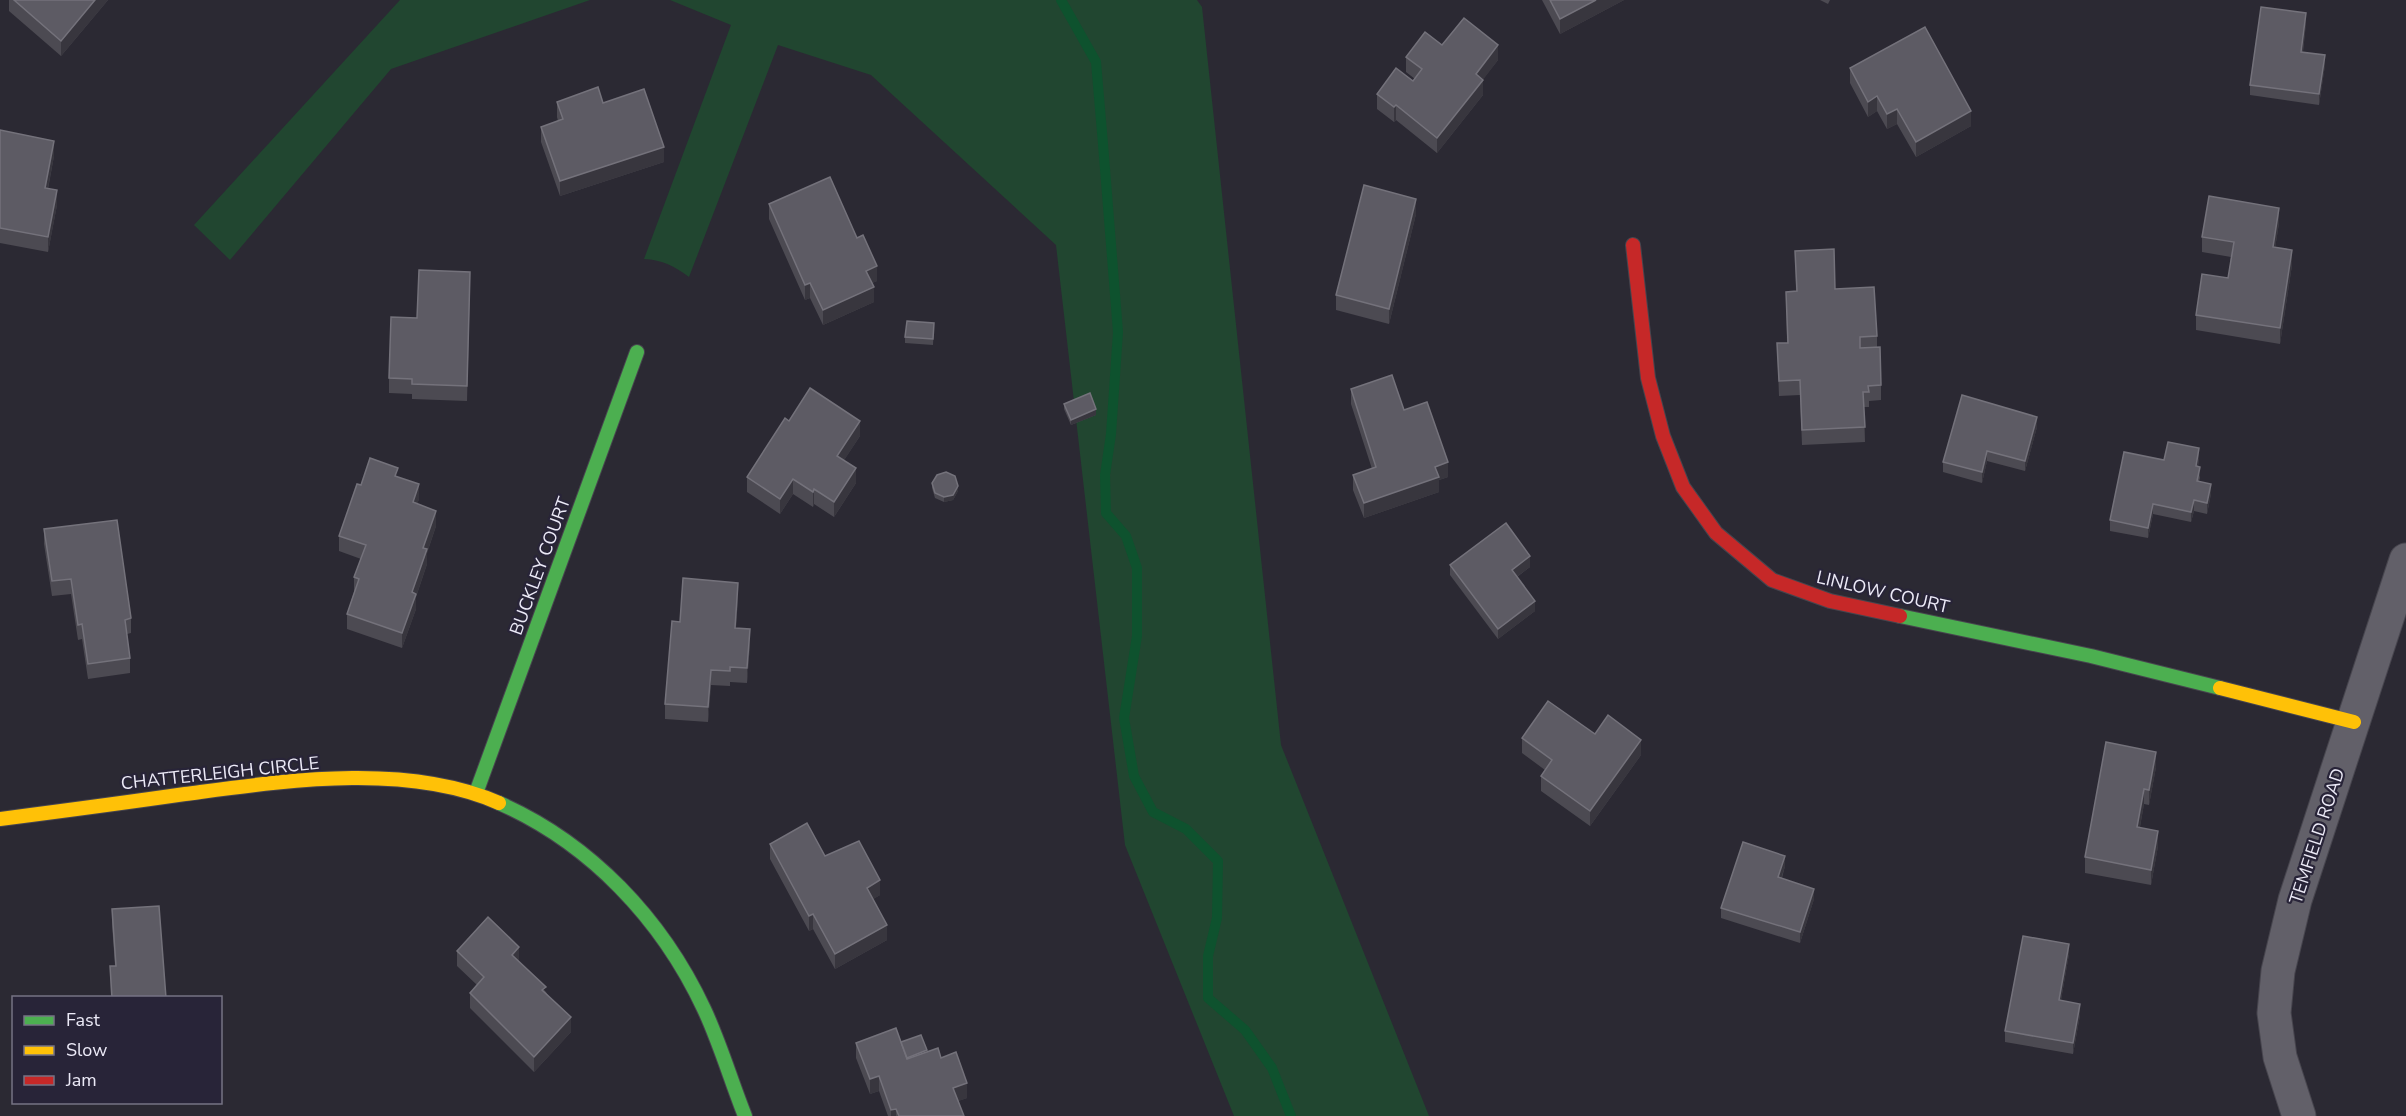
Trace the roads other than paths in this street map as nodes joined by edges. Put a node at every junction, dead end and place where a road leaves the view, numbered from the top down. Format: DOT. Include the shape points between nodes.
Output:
graph roads {
  1 [pos="1633,246"];
  2 [pos="637,352"];
  3 [pos="2406,560"];
  4 [pos="2354,722"];
  5 [pos="476,793"];
  6 [pos="0,819"];
  7 [pos="745,1116"];
  8 [pos="2299,1116"];
  1 -- 4 [label="street, LINLOW COURT" via="1648,378 1662,436 1683,487 1716,533 1772,580 1830,601 2091,656"];
  2 -- 5 [label="street, BUCKLEY COURT"];
  3 -- 4 [label="street, TEMFIELD ROAD"];
  4 -- 8 [label="street, TEMFIELD ROAD" via="2295,900 2278,971 2274,1013 2280,1057"];
  5 -- 6 [label="street, CHATTERLEIGH CIRCLE" via="421,782 343,778 270,783"];
  5 -- 7 [label="street, CHATTERLEIGH CIRCLE" via="556,834 624,890 667,944 704,1009"];
}
